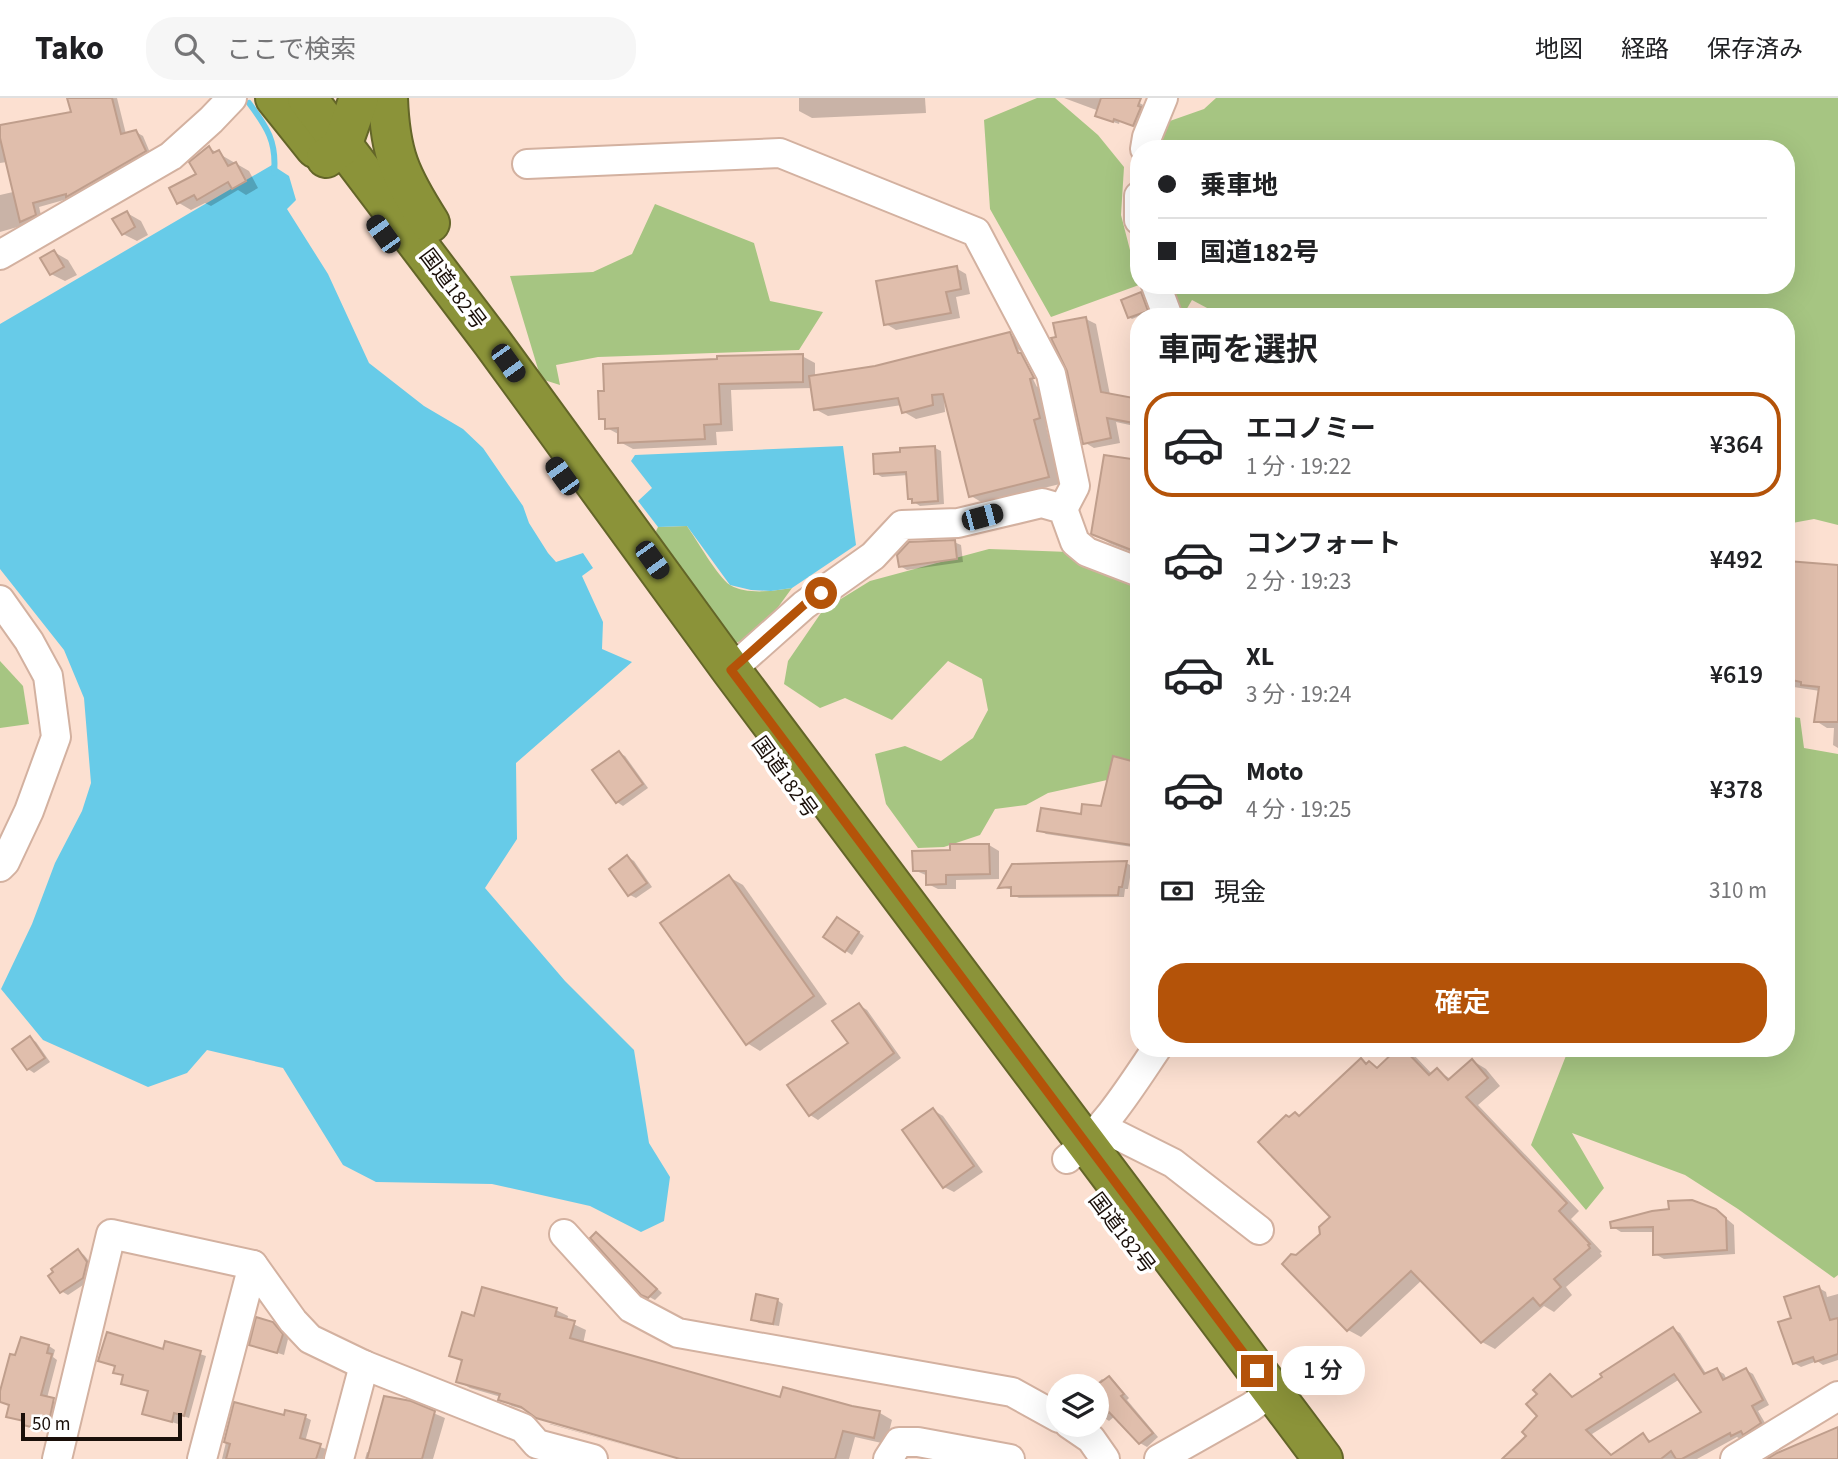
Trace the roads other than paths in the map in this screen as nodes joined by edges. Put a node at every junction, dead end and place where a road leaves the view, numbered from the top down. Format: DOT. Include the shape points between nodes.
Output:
graph roads {
  1 [pos="232,98"];
  2 [pos="359,98"];
  3 [pos="388,98"];
  4 [pos="1163,98"];
  5 [pos="288,101"];
  6 [pos="1146,140"];
  7 [pos="333,153"];
  8 [pos="527,164"];
  9 [pos="0,255"];
  10 [pos="492,342"];
  11 [pos="1063,509"];
  12 [pos="1130,569"];
  13 [pos="0,600"];
  14 [pos="731,670"];
  15 [pos="0,867"];
  16 [pos="1151,1057"];
  17 [pos="1085,1143"];
  18 [pos="1259,1230"];
  19 [pos="564,1234"];
  20 [pos="253,1265"];
  21 [pos="364,1365"];
  22 [pos="1838,1396"];
  23 [pos="1262,1399"];
  24 [pos="1046,1411"];
  25 [pos="1088,1437"];
  26 [pos="535,1451"];
  27 [pos="57,1459"];
  28 [pos="202,1459"];
  29 [pos="339,1459"];
  30 [pos="593,1459"];
  31 [pos="888,1459"];
  32 [pos="1010,1459"];
  33 [pos="1105,1459"];
  34 [pos="1159,1459"];
  35 [pos="1290,1459"];
  36 [pos="1323,1459"];
  37 [pos="1735,1459"];
  1 -- 9 [label="street" via="171,156"];
  2 -- 7 [label="highway"];
  3 -- 10 [label="highway" via="389,132 400,171 476,293"];
  4 -- 6 [label="street"];
  5 -- 7 [label="highway, 国道182号"];
  7 -- 10 [label="highway, 国道182号" via="369,177"];
  7 -- 17 [label="highway, 国道182号" via="383,234"];
  8 -- 11 [label="street" via="780,153 976,232 1051,374 1076,486"];
  10 -- 14 [label="highway, 国道182号"];
  11 -- 12 [label="street" via="1076,542 1087,552"];
  11 -- 14 [label="street" via="1042,503 958,523 902,525 873,556 804,605"];
  13 -- 15 [label="street" via="48,676 56,737 29,811"];
  14 -- 17 [label="highway, 国道182号"];
  16 -- 17 [label="street" via="1114,1111"];
  17 -- 18 [label="street" via="1173,1163"];
  17 -- 23 [label="highway, 国道182号"];
  19 -- 24 [label="street" via="631,1308 678,1333 1012,1392"];
  20 -- 21 [label="street" via="310,1339"];
  20 -- 27 [label="street" via="111,1234"];
  20 -- 28 [label="street"];
  21 -- 26 [label="street" via="523,1428"];
  21 -- 29 [label="street"];
  22 -- 37 [label="street"];
  23 -- 34 [label="street"];
  23 -- 35 [label="highway, 国道182号"];
  23 -- 36 [label="highway, 国道182号"];
  25 -- 33 [label="street"];
  26 -- 30 [label="street"];
  31 -- 32 [label="street" via="899,1442 918,1442"];
}
